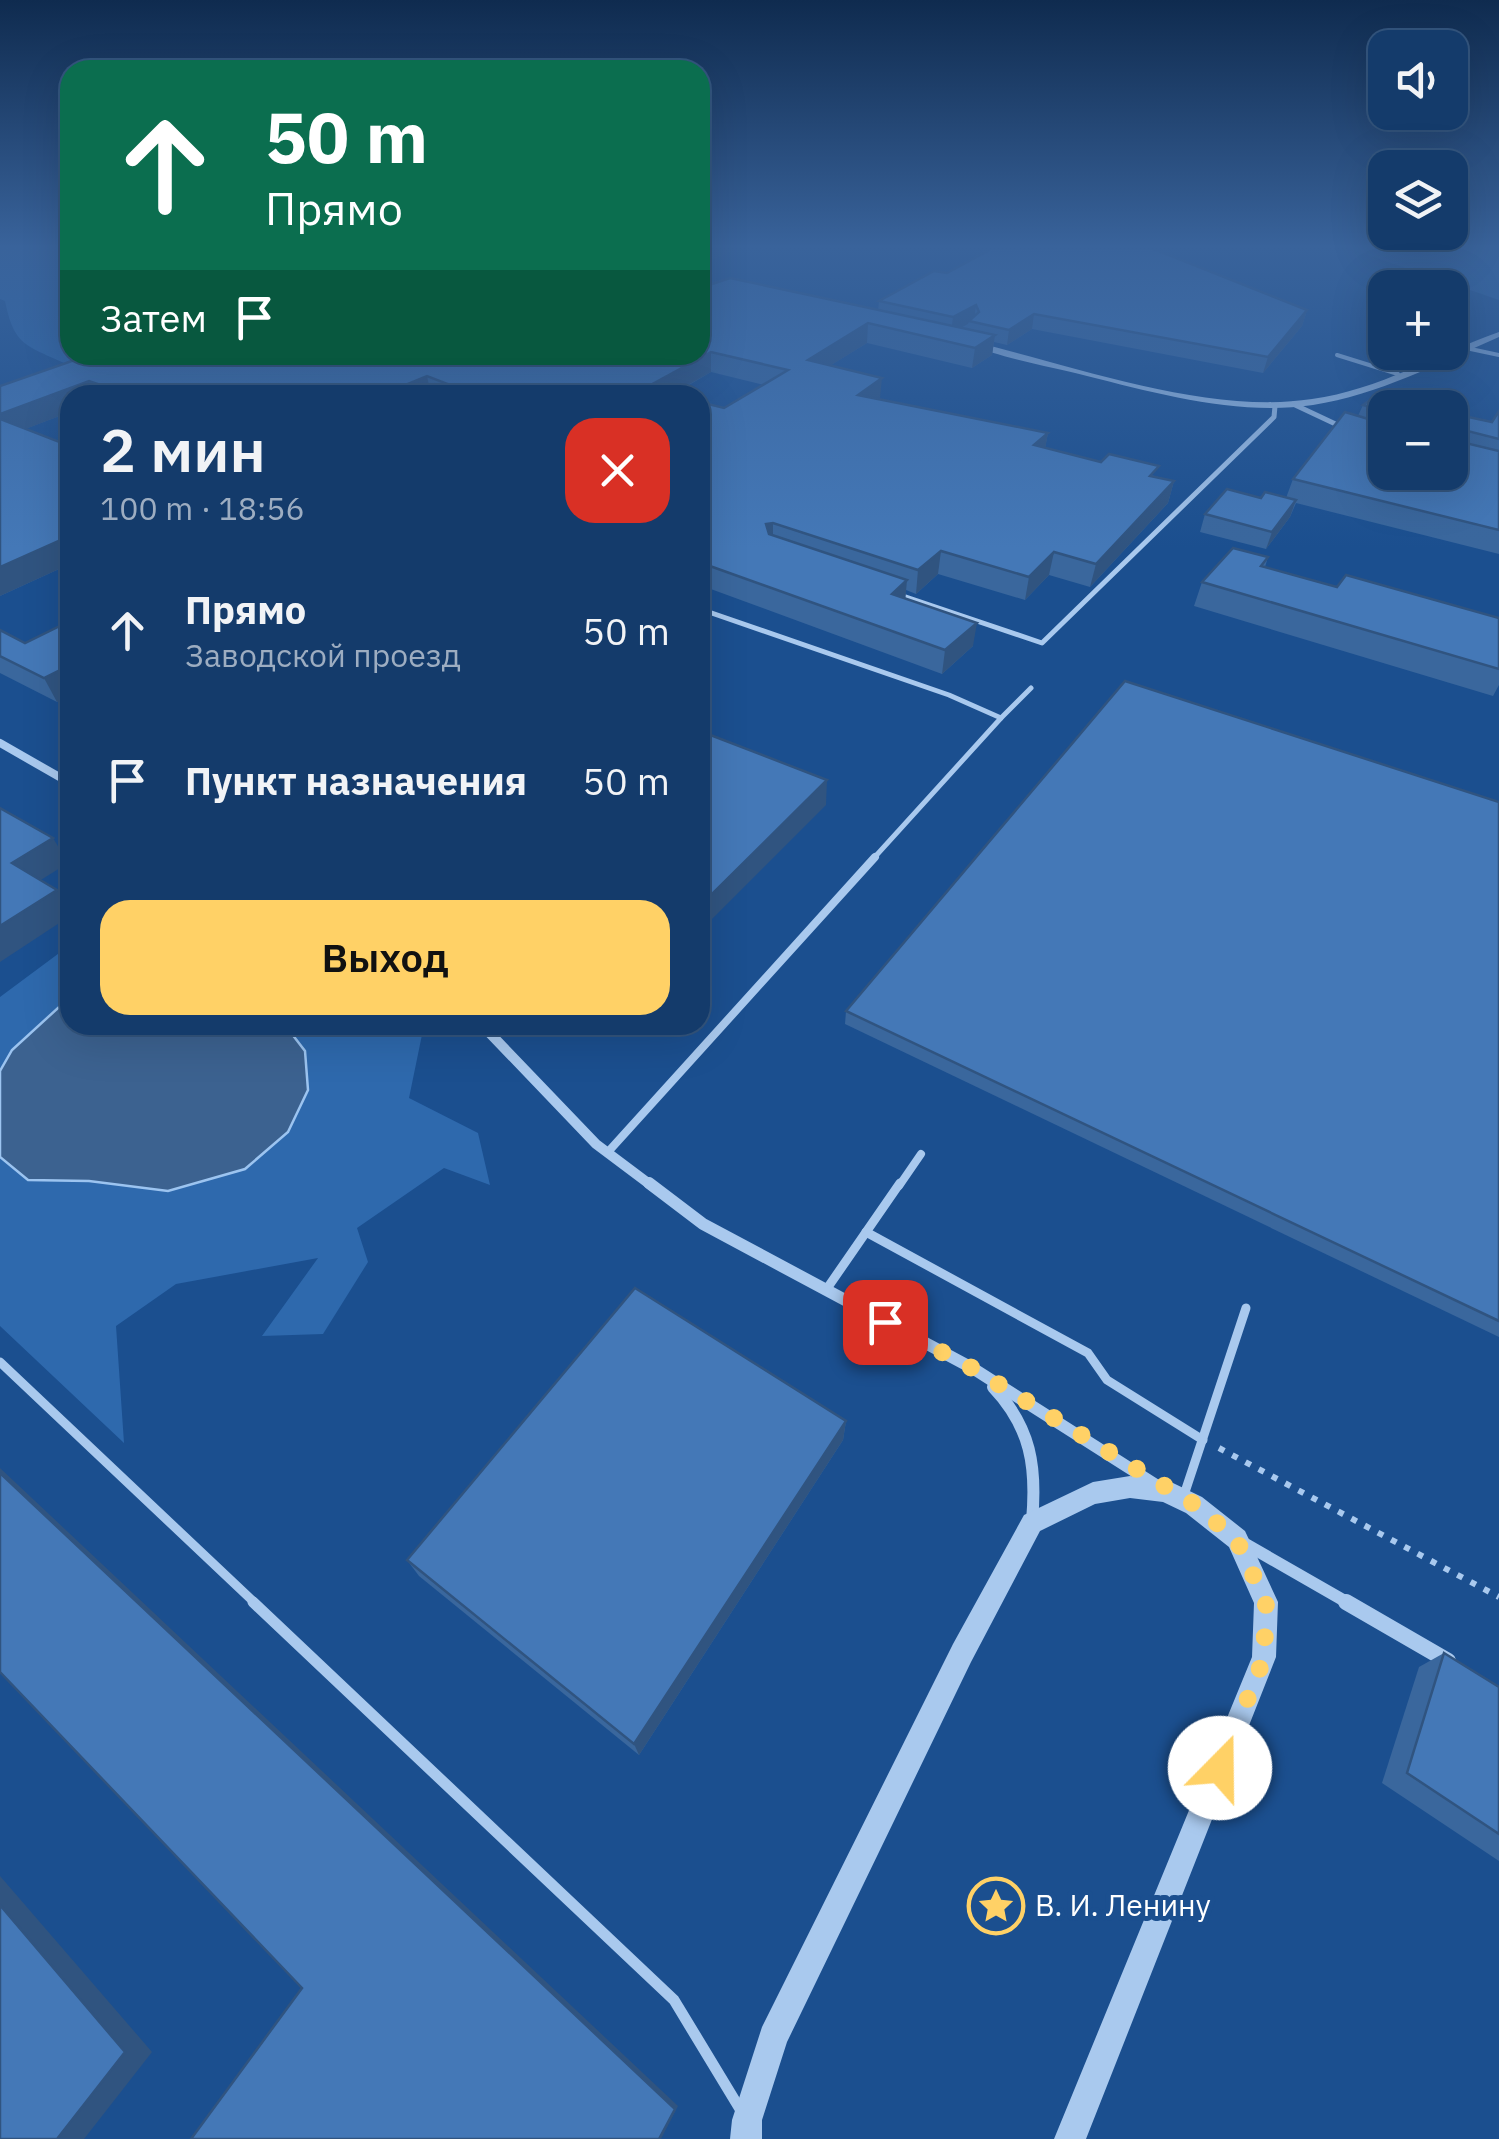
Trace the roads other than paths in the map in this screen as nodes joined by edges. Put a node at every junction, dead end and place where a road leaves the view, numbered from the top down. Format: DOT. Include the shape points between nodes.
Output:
graph roads {
  1 [pos="988,348"];
  2 [pos="1468,348"];
  3 [pos="1499,354"];
  4 [pos="1338,355"];
  5 [pos="1408,370"];
  6 [pos="1398,374"];
  7 [pos="1293,404"];
  8 [pos="1275,406"];
  9 [pos="1350,420"];
  10 [pos="1340,426"];
  11 [pos="1353,430"];
  12 [pos="898,594"];
  13 [pos="710,611"];
  14 [pos="1031,688"];
  15 [pos="1001,718"];
  16 [pos="0,743"];
  17 [pos="60,777"];
  18 [pos="492,1035"];
  19 [pos="608,1152"];
  20 [pos="922,1154"];
  21 [pos="866,1232"];
  22 [pos="826,1290"];
  23 [pos="1246,1308"];
  24 [pos="0,1362"];
  25 [pos="974,1369"];
  26 [pos="1202,1440"];
  27 [pos="1174,1495"];
  28 [pos="1032,1522"];
  29 [pos="1236,1539"];
  30 [pos="1466,1672"];
  31 [pos="750,2133"];
  32 [pos="1070,2139"];
  1 -- 8 [label="street" via="1207,398"];
  2 -- 3 [label="lane"];
  4 -- 6 [label="lane"];
  5 -- 6 [label="street"];
  6 -- 7 [label="street" via="1339,397"];
  7 -- 8 [label="street"];
  7 -- 10 [label="lane"];
  8 -- 12 [label="lane" via="1254,437 1042,644"];
  9 -- 10 [label="lane"];
  10 -- 11 [label="lane"];
  13 -- 15 [label="lane"];
  14 -- 15 [label="lane"];
  15 -- 19 [label="lane"];
  16 -- 17 [label="street"];
  18 -- 19 [label="street"];
  19 -- 22 [label="street" via="703,1224"];
  20 -- 21 [label="lane"];
  21 -- 22 [label="lane"];
  21 -- 26 [label="lane" via="1088,1353 1107,1380"];
  22 -- 25 [label="street"];
  23 -- 26 [label="lane"];
  24 -- 31 [label="lane" via="674,2000"];
  25 -- 27 [label="street"];
  25 -- 28 [label="street" via="1015,1408 1031,1446"];
  26 -- 27 [label="lane"];
  27 -- 28 [label="street" via="1130,1487 1093,1493"];
  27 -- 29 [label="street"];
  28 -- 31 [label="street" via="773,2038"];
  29 -- 30 [label="street"];
  29 -- 32 [label="street" via="1266,1602 1264,1658"];
}
